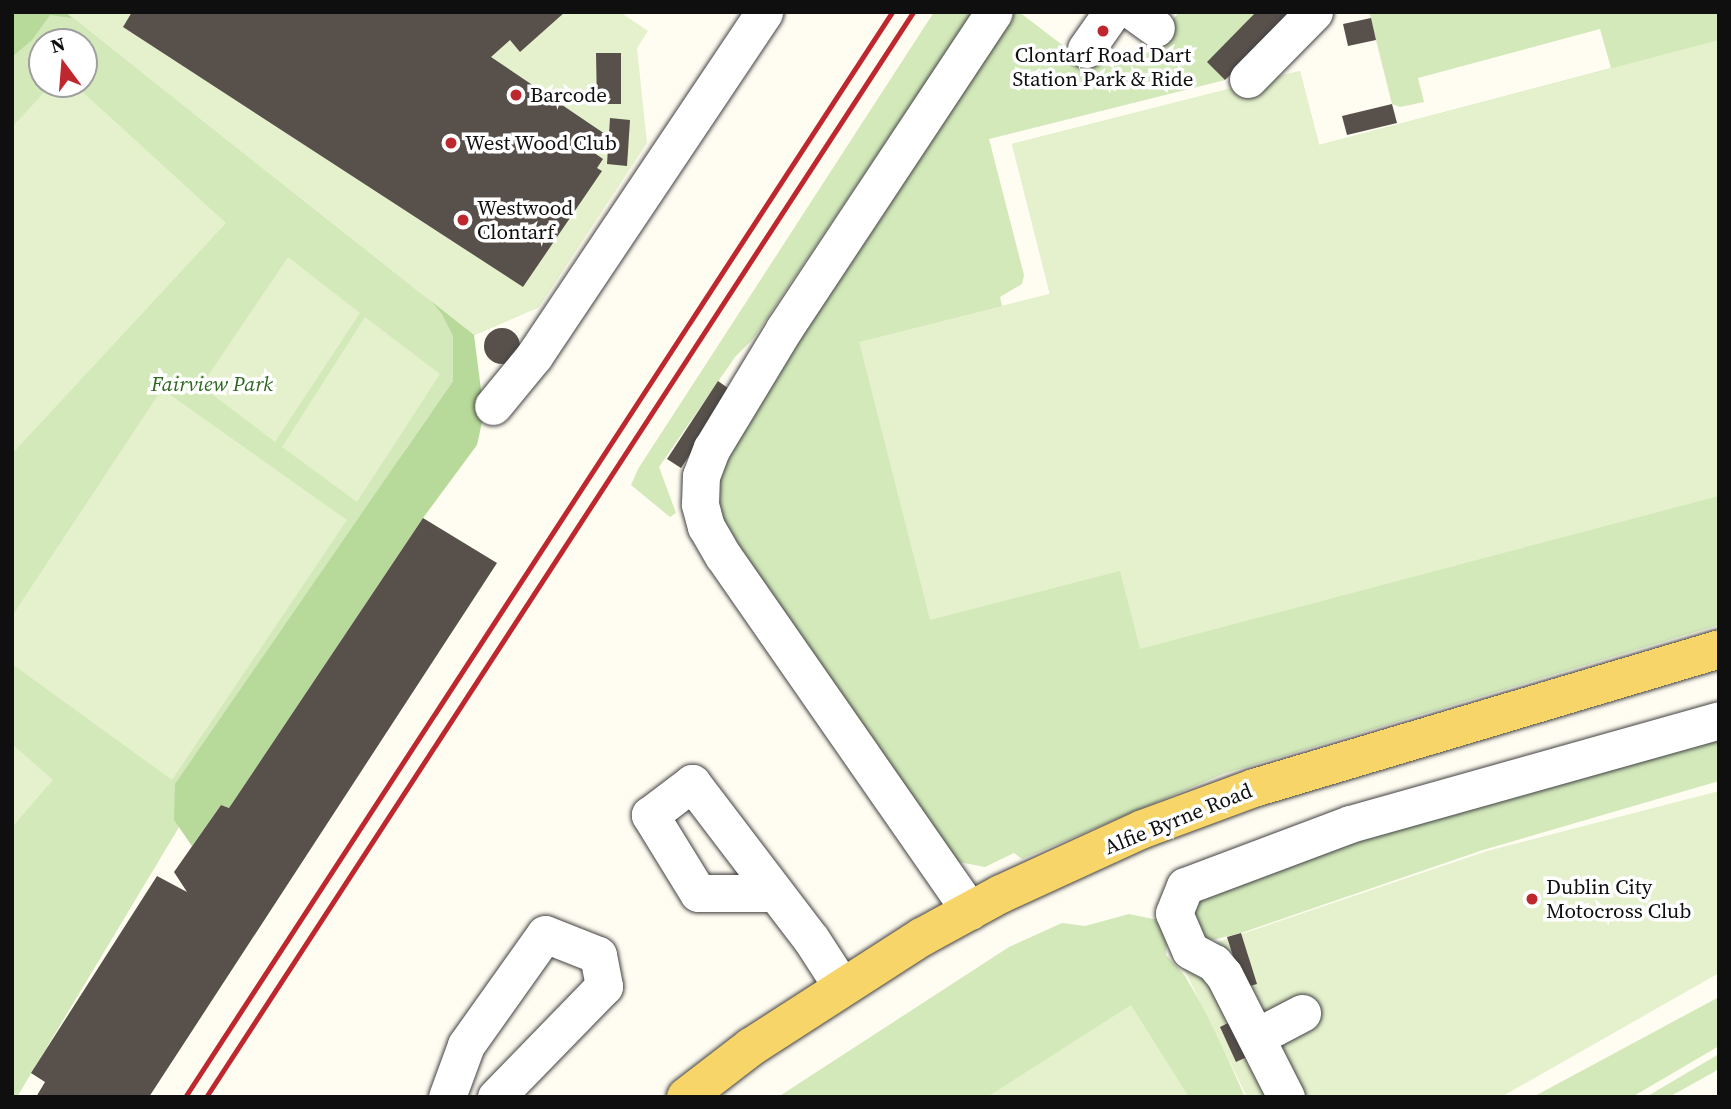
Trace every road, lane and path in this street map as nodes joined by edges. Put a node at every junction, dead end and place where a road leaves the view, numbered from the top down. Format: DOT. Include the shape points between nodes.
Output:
graph roads {
  1 [pos="764,12"];
  2 [pos="995,12"];
  3 [pos="1314,12"];
  4 [pos="1248,79"];
  5 [pos="493,406"];
  6 [pos="1719,649"];
  7 [pos="1719,720"];
  8 [pos="775,893"];
  9 [pos="970,911"];
  10 [pos="842,987"];
  11 [pos="1302,1013"];
  12 [pos="1256,1037"];
  13 [pos="447,1097"];
  14 [pos="496,1097"];
  15 [pos="686,1097"];
  16 [pos="1286,1097"];
  1 -- 5 [label="lane" via="534,356"];
  2 -- 9 [label="lane" via="784,329 712,448 701,476 700,504 706,527 723,556"];
  3 -- 4 [label="lane"];
  6 -- 9 [label="main road, Alfie Byrne Road" via="1254,788 1143,829"];
  7 -- 12 [label="lane" via="1350,824 1185,886 1174,913 1190,950 1214,963 1224,975"];
  8 -- 10 [label="lane"];
  9 -- 10 [label="main road, Alfie Byrne Road"];
  10 -- 15 [label="main road, Alfie Byrne Road"];
  11 -- 12 [label="lane"];
  12 -- 16 [label="lane"];
  13 -- 14 [label="lane" via="466,1045 545,934 598,955 604,986"];
}
